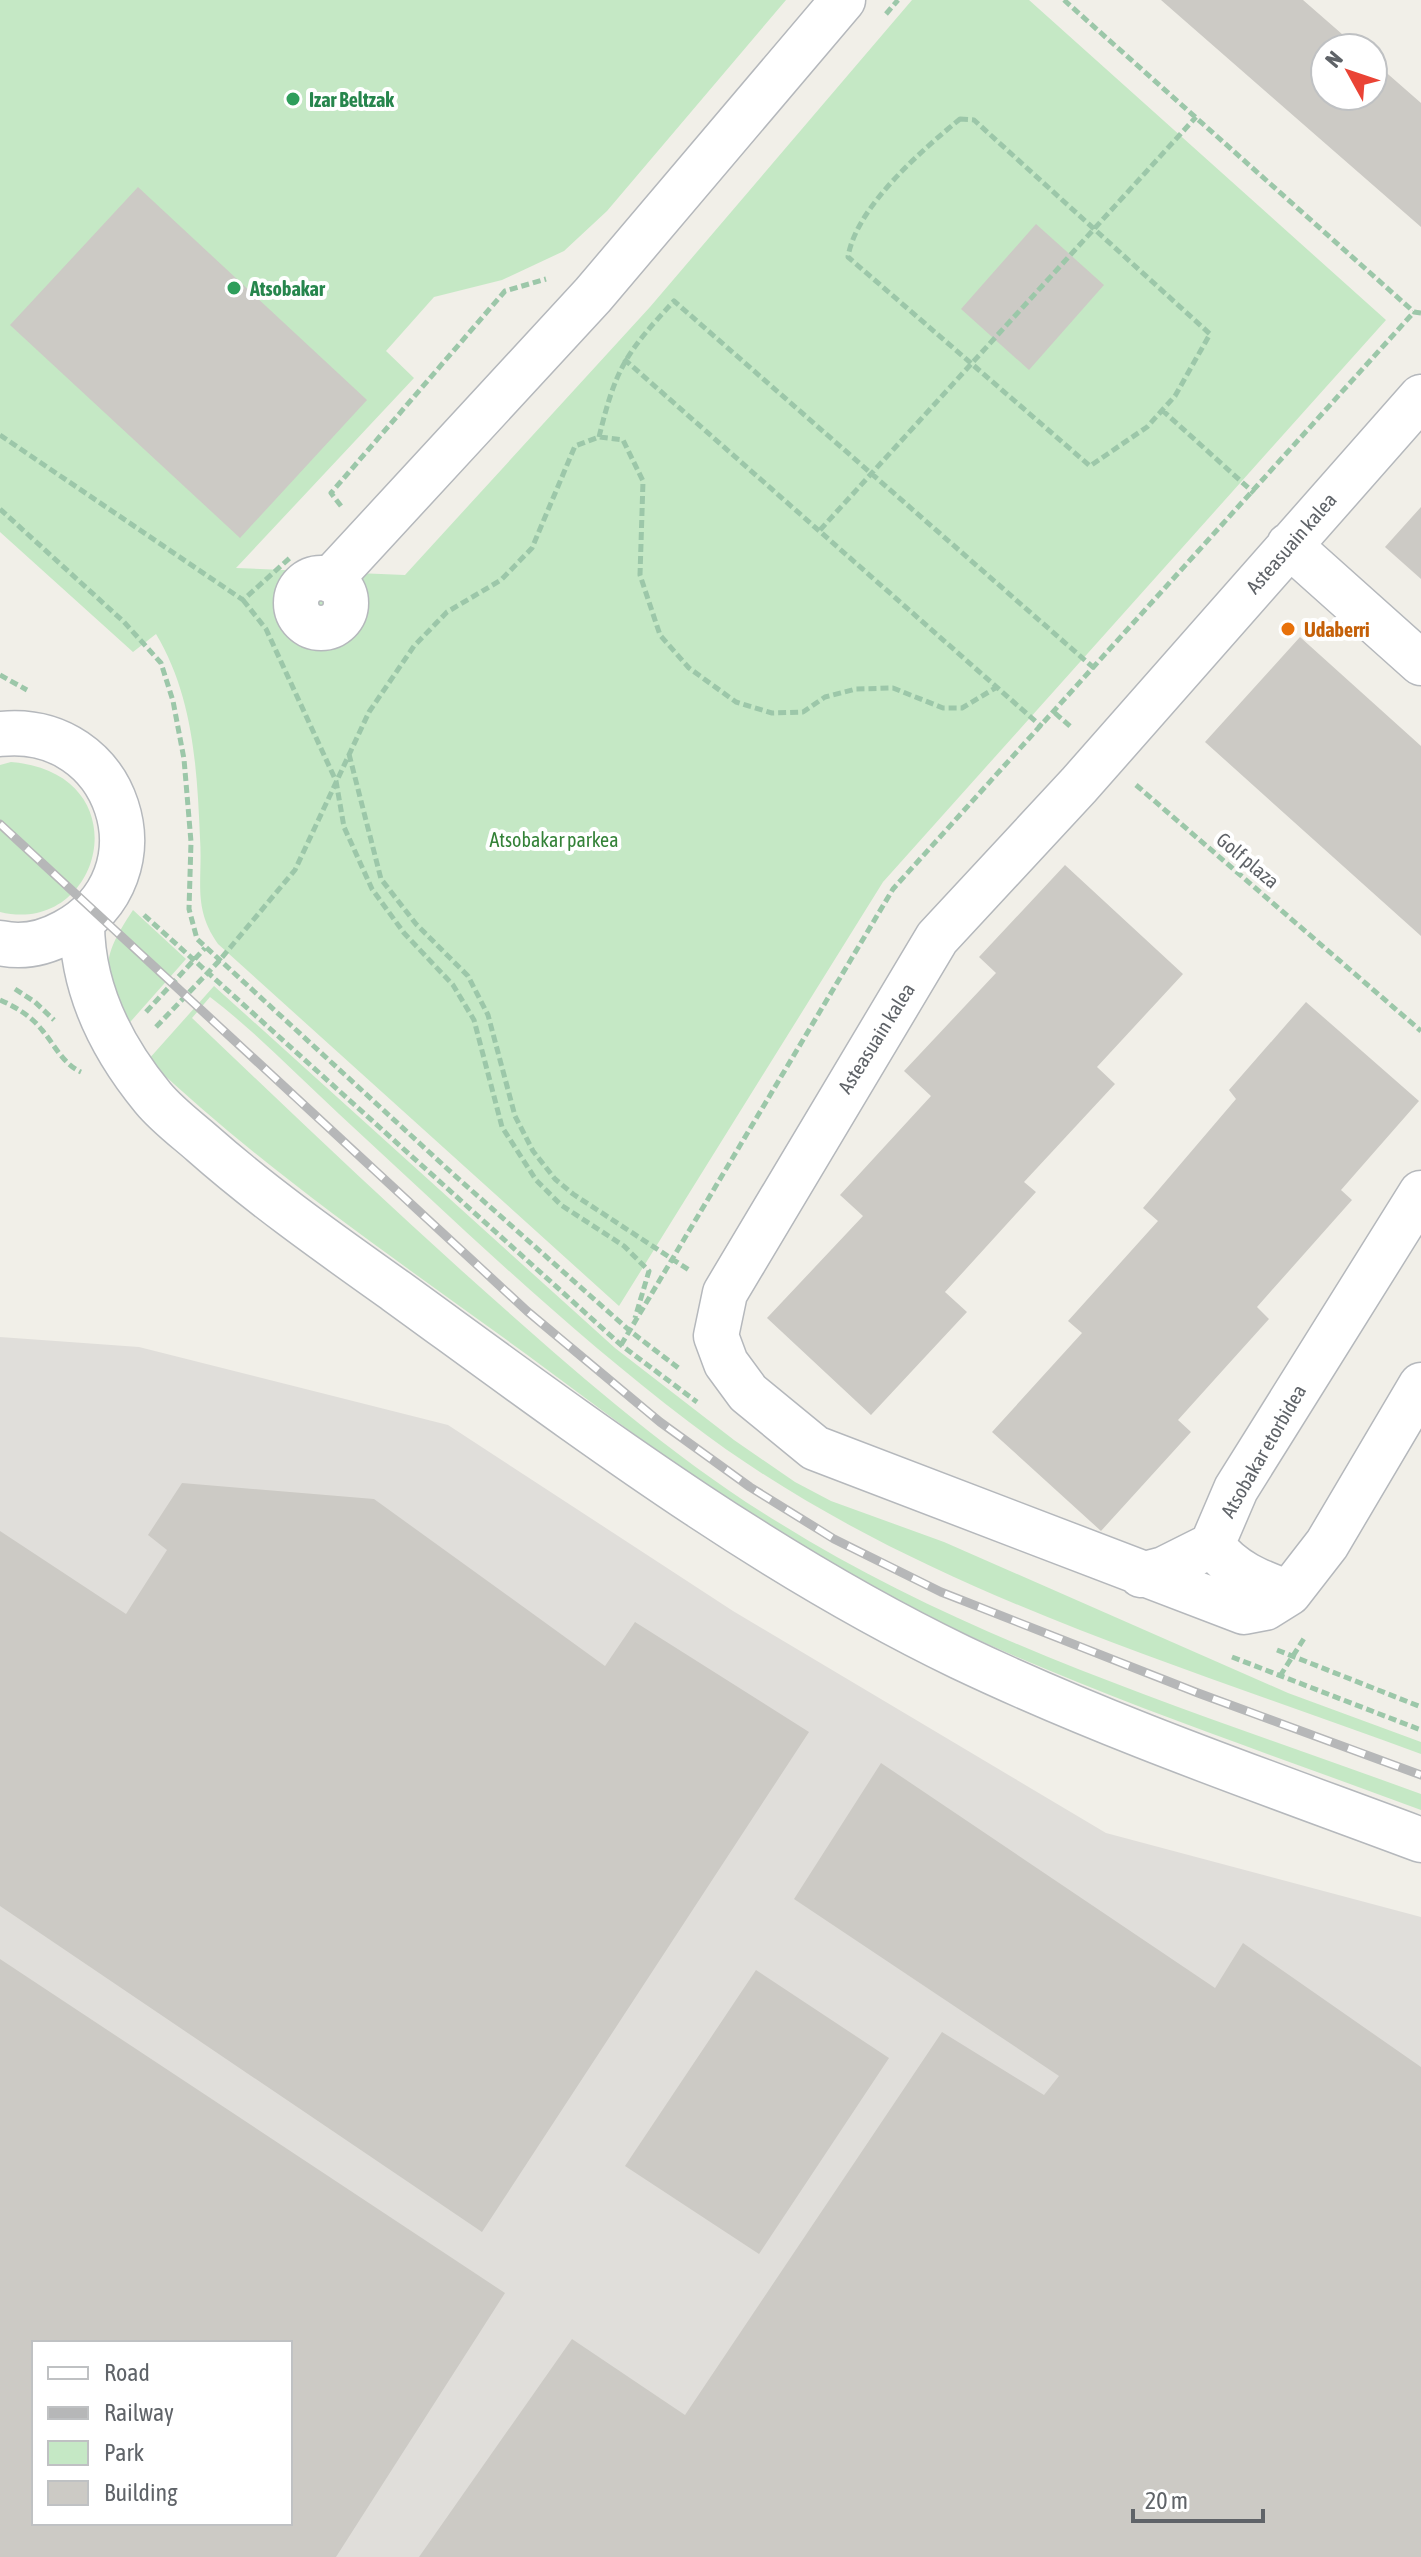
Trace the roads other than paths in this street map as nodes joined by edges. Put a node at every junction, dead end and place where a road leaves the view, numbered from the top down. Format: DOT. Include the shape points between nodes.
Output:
graph roads {
  1 [pos="843,0"];
  2 [pos="1421,397"];
  3 [pos="1289,545"];
  4 [pos="330,580"];
  5 [pos="1421,663"];
  6 [pos="15,718"];
  7 [pos="82,923"];
  8 [pos="0,943"];
  9 [pos="1421,1193"];
  10 [pos="1421,1385"];
  11 [pos="1212,1545"];
  12 [pos="1141,1575"];
  13 [pos="1289,1593"];
  14 [pos="1421,1840"];
  1 -- 4 [label="street" via="593,295"];
  2 -- 3 [label="street, Asteasuain kalea"];
  3 -- 5 [label="street"];
  3 -- 12 [label="street, Asteasuain kalea" via="937,938 725,1293 716,1336 726,1363 748,1393 815,1448"];
  6 -- 7 [label="street" via="89,761 112,790 122,825 121,861 107,896"];
  7 -- 8 [label="street" via="50,940"];
  7 -- 14 [label="street" via="89,983 115,1047 156,1101 232,1170 696,1506 810,1578 958,1656 1075,1709"];
  9 -- 11 [label="street, Atsobakar etorbidea" via="1236,1489"];
  10 -- 13 [label="street" via="1327,1544"];
  11 -- 12 [label="street"];
  11 -- 13 [label="street" via="1226,1564 1245,1576"];
  12 -- 13 [label="street" via="1244,1612 1265,1608"];
}
